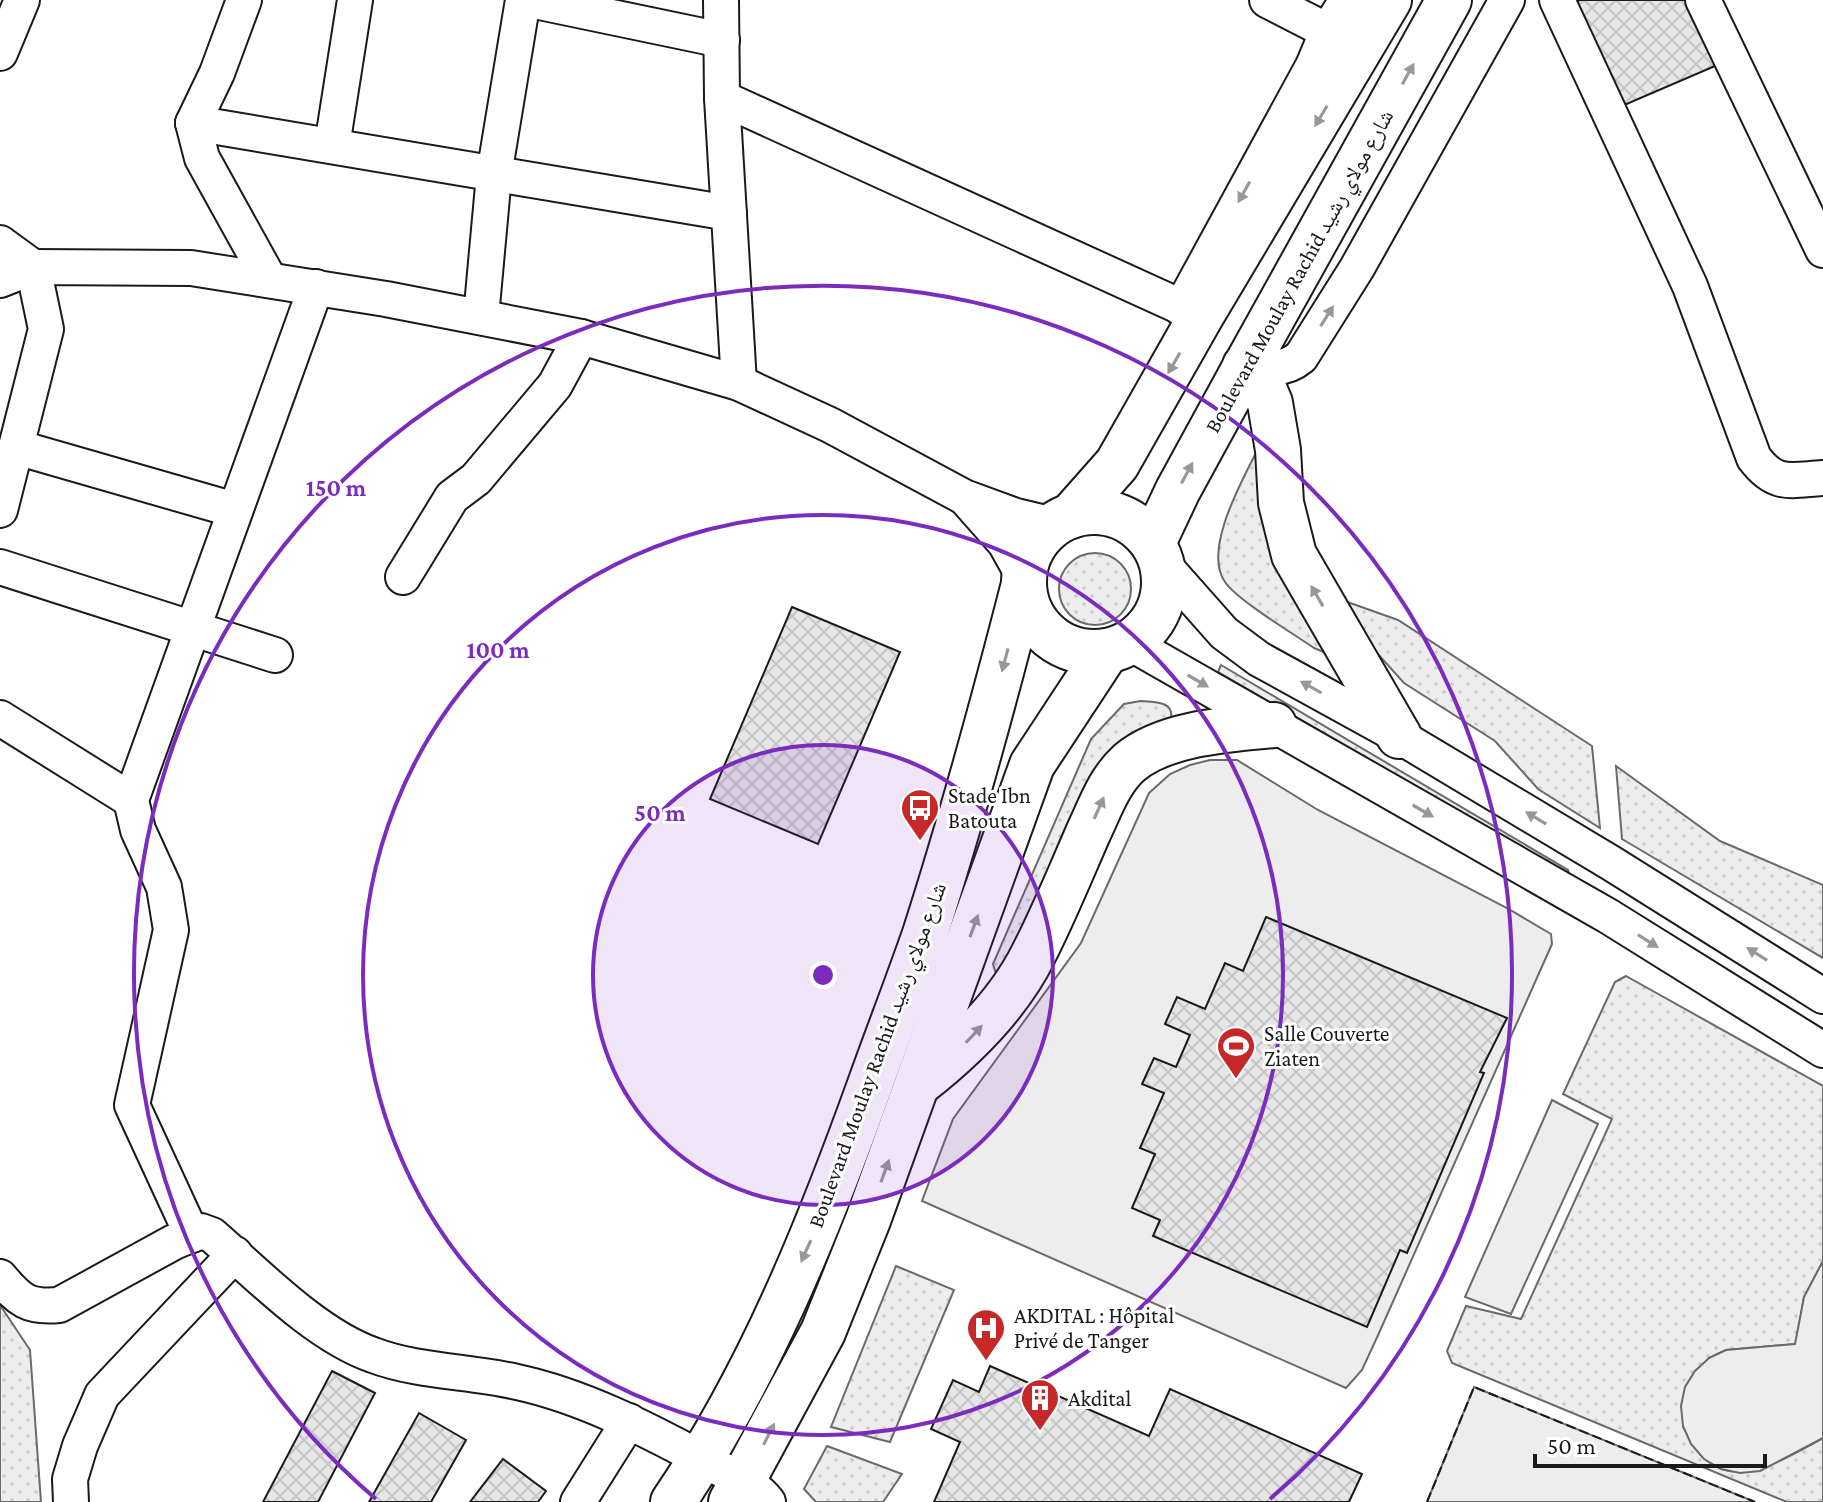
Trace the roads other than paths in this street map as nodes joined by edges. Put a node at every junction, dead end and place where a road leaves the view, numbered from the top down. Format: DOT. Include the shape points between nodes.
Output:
graph roads {
  1 [pos="22,0"];
  2 [pos="244,0"];
  3 [pos="355,0"];
  4 [pos="523,0"];
  5 [pos="530,0"];
  6 [pos="721,0"];
  7 [pos="1267,0"];
  8 [pos="1347,0"];
  9 [pos="1389,0"];
  10 [pos="1449,0"];
  11 [pos="1507,0"];
  12 [pos="1557,0"];
  13 [pos="1703,0"];
  14 [pos="1345,39"];
  15 [pos="722,40"];
  16 [pos="0,53"];
  17 [pos="722,98"];
  18 [pos="193,123"];
  19 [pos="332,146"];
  20 [pos="494,175"];
  21 [pos="729,213"];
  22 [pos="0,243"];
  23 [pos="1823,250"];
  24 [pos="33,267"];
  25 [pos="269,279"];
  26 [pos="0,280"];
  27 [pos="316,287"];
  28 [pos="1191,312"];
  29 [pos="481,317"];
  30 [pos="581,337"];
  31 [pos="1301,357"];
  32 [pos="1247,363"];
  33 [pos="739,383"];
  34 [pos="1272,417"];
  35 [pos="16,447"];
  36 [pos="1823,478"];
  37 [pos="964,497"];
  38 [pos="0,510"];
  39 [pos="235,510"];
  40 [pos="1063,521"];
  41 [pos="1158,553"];
  42 [pos="0,567"];
  43 [pos="403,577"];
  44 [pos="1024,581"];
  45 [pos="193,627"];
  46 [pos="1119,647"];
  47 [pos="275,655"];
  48 [pos="0,718"];
  49 [pos="1274,725"];
  50 [pos="1399,736"];
  51 [pos="131,800"];
  52 [pos="1823,996"];
  53 [pos="1823,1050"];
  54 [pos="916,1086"];
  55 [pos="192,1235"];
  56 [pos="235,1254"];
  57 [pos="0,1277"];
  58 [pos="629,1421"];
  59 [pos="702,1459"];
  60 [pos="748,1495"];
  61 [pos="71,1502"];
  62 [pos="578,1502"];
  63 [pos="673,1502"];
  1 -- 16 [label="street"];
  2 -- 18 [label="street"];
  3 -- 19 [label="street"];
  4 -- 20 [label="street"];
  5 -- 15 [label="street"];
  6 -- 15 [label="street"];
  7 -- 14 [label="street"];
  8 -- 14 [label="street"];
  9 -- 14 [label="main road"];
  32 -- 10 [label="main road, Boulevard Moulay Rachid شارع مولاي رشيد, one-way"];
  31 -- 11 [label="street, one-way" via="1357,268"];
  12 -- 36 [label="street" via="1690,286 1754,458 1766,474 1784,480"];
  13 -- 23 [label="street"];
  14 -- 28 [label="main road, one-way"];
  15 -- 17 [label="street"];
  17 -- 21 [label="street"];
  17 -- 28 [label="street"];
  18 -- 19 [label="street"];
  18 -- 25 [label="street" via="202,158"];
  19 -- 20 [label="street"];
  20 -- 21 [label="street"];
  20 -- 29 [label="street"];
  21 -- 33 [label="street"];
  22 -- 24 [label="street"];
  24 -- 25 [label="street" via="191,268"];
  24 -- 26 [label="street"];
  24 -- 35 [label="street" via="46,329"];
  25 -- 27 [label="street"];
  27 -- 29 [label="street"];
  27 -- 39 [label="street"];
  28 -- 40 [label="main road, one-way" via="1117,464"];
  29 -- 30 [label="street"];
  30 -- 33 [label="street"];
  30 -- 43 [label="street" via="555,385 476,479 452,497"];
  31 -- 32 [label="street" via="1274,368"];
  31 -- 34 [label="street"];
  32 -- 34 [label="main road" via="1267,392"];
  41 -- 32 [label="main road, Boulevard Moulay Rachid شارع مولاي رشيد, one-way" via="1178,490"];
  33 -- 37 [label="street"];
  50 -- 34 [label="main road, one-way" via="1294,555 1281,503"];
  35 -- 38 [label="street"];
  35 -- 39 [label="street"];
  37 -- 40 [label="street" via="1016,516"];
  37 -- 44 [label="street" via="1005,543"];
  39 -- 45 [label="street"];
  40 -- 41 [label="main road" via="1094,512 1116,516 1137,526"];
  40 -- 44 [label="main road" via="1039,539"];
  41 -- 46 [label="main road" via="1165,586 1160,608 1148,628"];
  50 -- 41 [label="street, one-way" via="1259,659 1224,633"];
  42 -- 45 [label="street"];
  44 -- 46 [label="main road" via="1029,608 1041,629 1060,644 1083,652"];
  44 -- 59 [label="main road, Boulevard Moulay Rachid شارع مولاي رشيد, one-way" via="925,934 827,1205"];
  45 -- 47 [label="street"];
  45 -- 51 [label="street"];
  46 -- 49 [label="street, one-way"];
  54 -- 46 [label="main road, one-way" via="1032,765"];
  48 -- 51 [label="street"];
  49 -- 53 [label="street, one-way" via="1608,916"];
  54 -- 49 [label="main road, one-way" via="973,1036 1014,987 1108,789 1129,763 1180,739"];
  52 -- 50 [label="street, one-way"];
  51 -- 55 [label="street" via="138,830 164,887 171,930 132,1105"];
  60 -- 54 [label="main road, one-way" via="823,1332"];
  55 -- 56 [label="street" via="212,1235"];
  55 -- 57 [label="street" via="59,1305 40,1307 18,1298"];
  56 -- 58 [label="street" via="321,1328 372,1355 543,1388"];
  56 -- 61 [label="street" via="102,1395 70,1479"];
  58 -- 59 [label="street"];
  58 -- 62 [label="street"];
  59 -- 60 [label="street"];
  59 -- 63 [label="main road, Boulevard Moulay Rachid شارع مولاي رشيد"];
}
